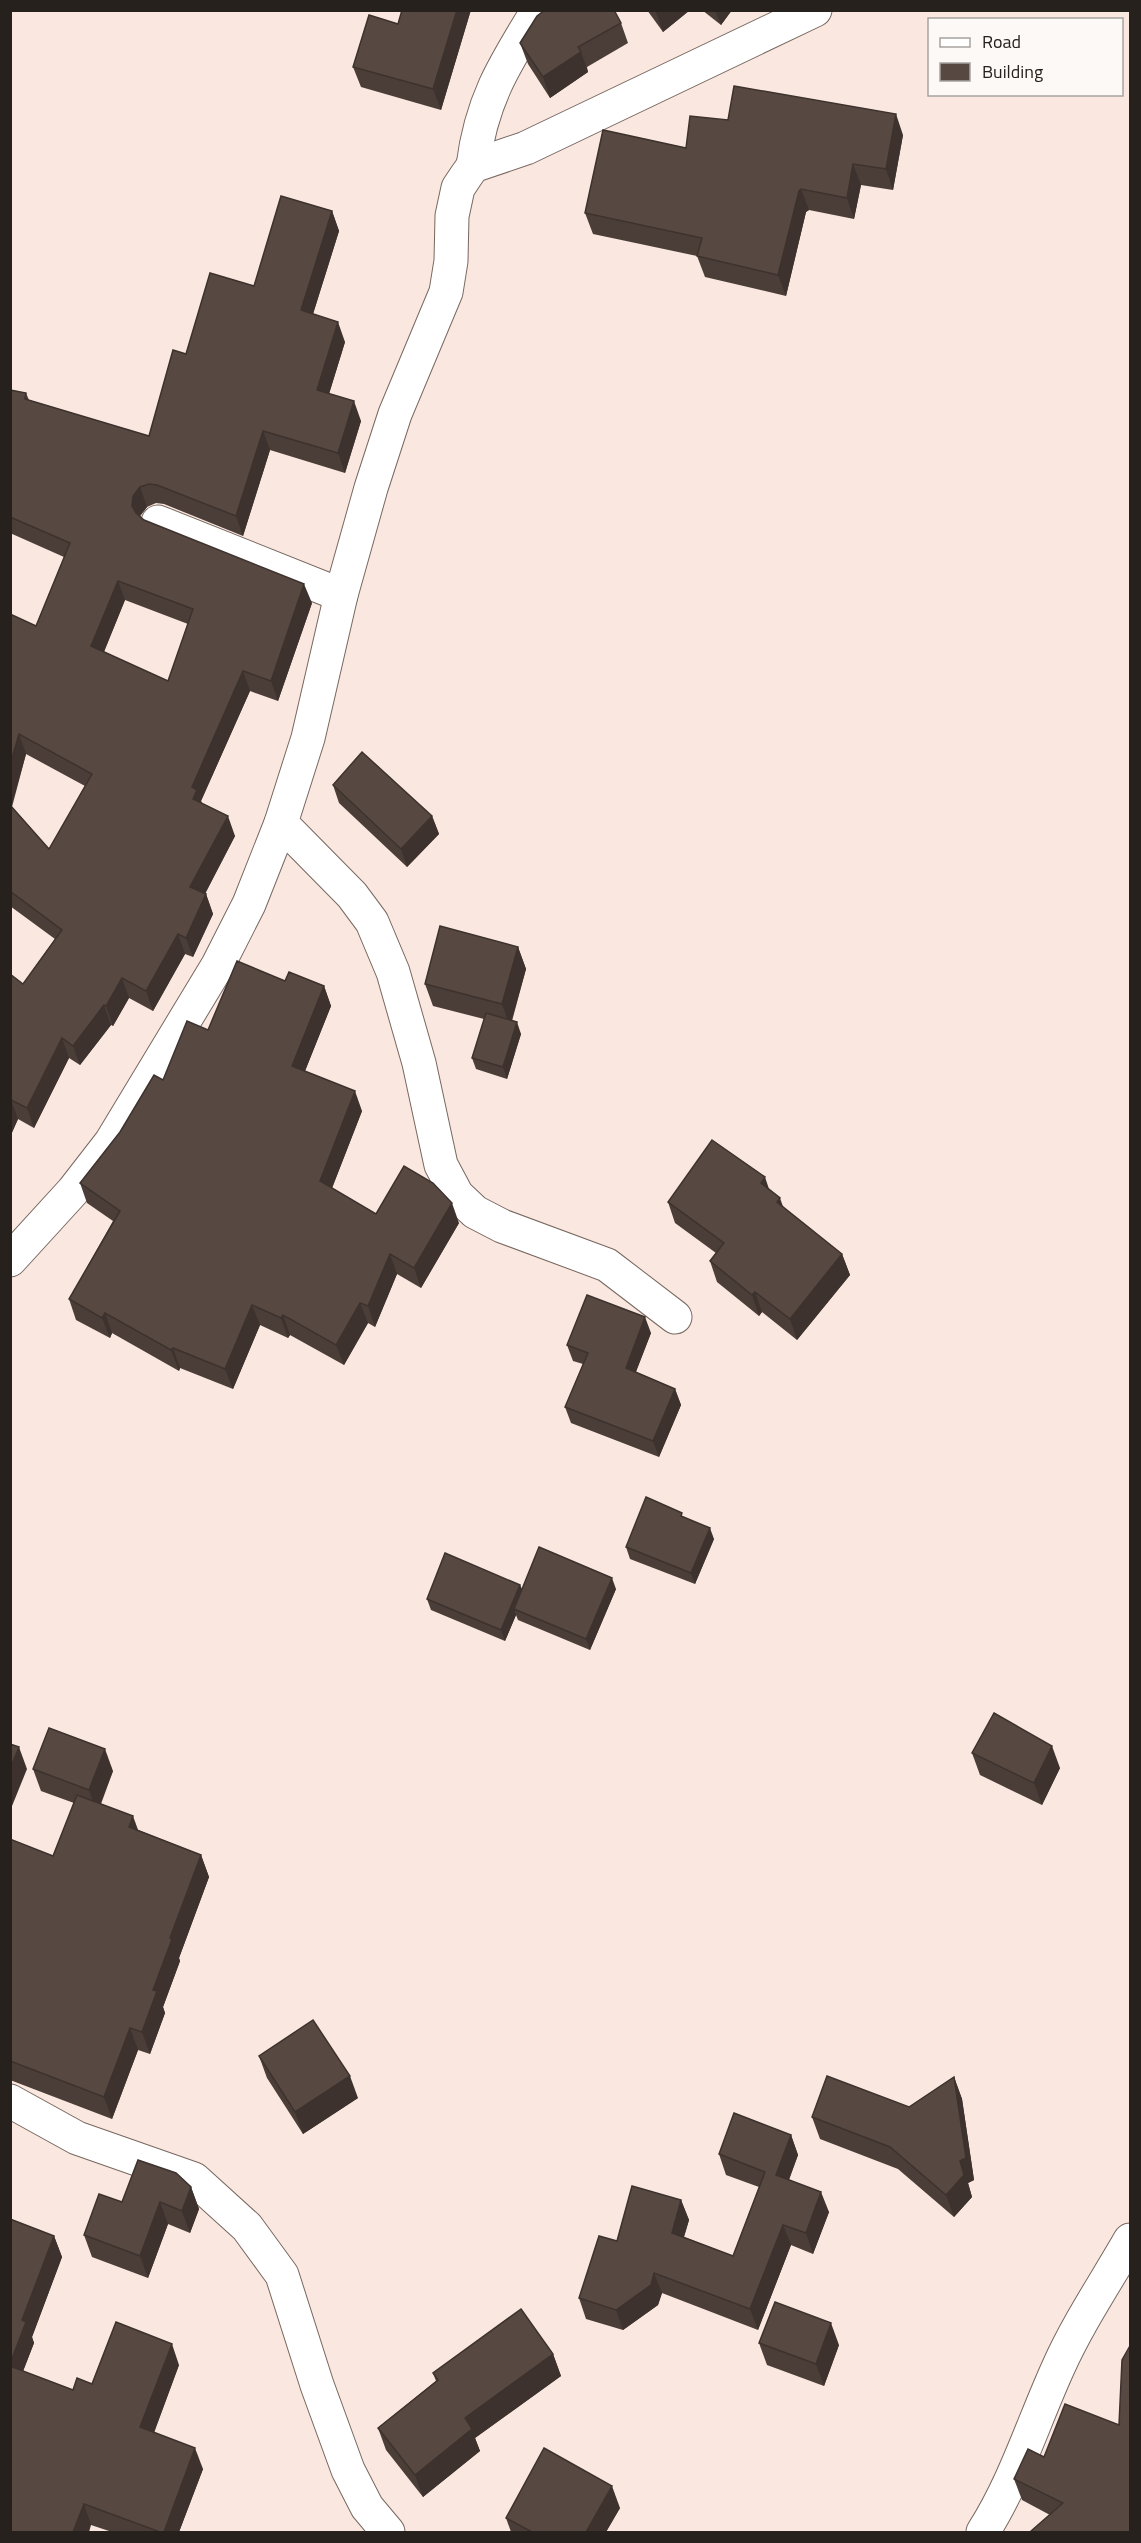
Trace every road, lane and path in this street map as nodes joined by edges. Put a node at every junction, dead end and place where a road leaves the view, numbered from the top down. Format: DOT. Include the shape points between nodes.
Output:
graph roads {
  1 [pos="538,10"];
  2 [pos="814,10"];
  3 [pos="473,166"];
  4 [pos="158,522"];
  5 [pos="341,595"];
  6 [pos="281,823"];
  7 [pos="10,1260"];
  8 [pos="675,1317"];
  9 [pos="10,2101"];
  10 [pos="1131,2240"];
  11 [pos="388,2532"];
  12 [pos="983,2532"];
  1 -- 3 [label="street" via="486,104"];
  2 -- 3 [label="street" via="526,148"];
  3 -- 5 [label="street" via="455,200 446,292 395,414"];
  4 -- 5 [label="street"];
  5 -- 6 [label="street" via="308,738"];
  6 -- 7 [label="street" via="237,928 158,1067 80,1183"];
  6 -- 8 [label="street" via="352,895 372,922 393,972 419,1063 441,1165 457,1196 475,1212 502,1226 607,1265"];
  9 -- 11 [label="street" via="77,2138 194,2179 247,2227 282,2275 348,2470 367,2507"];
  10 -- 12 [label="street" via="1059,2366 1001,2500"];
}
